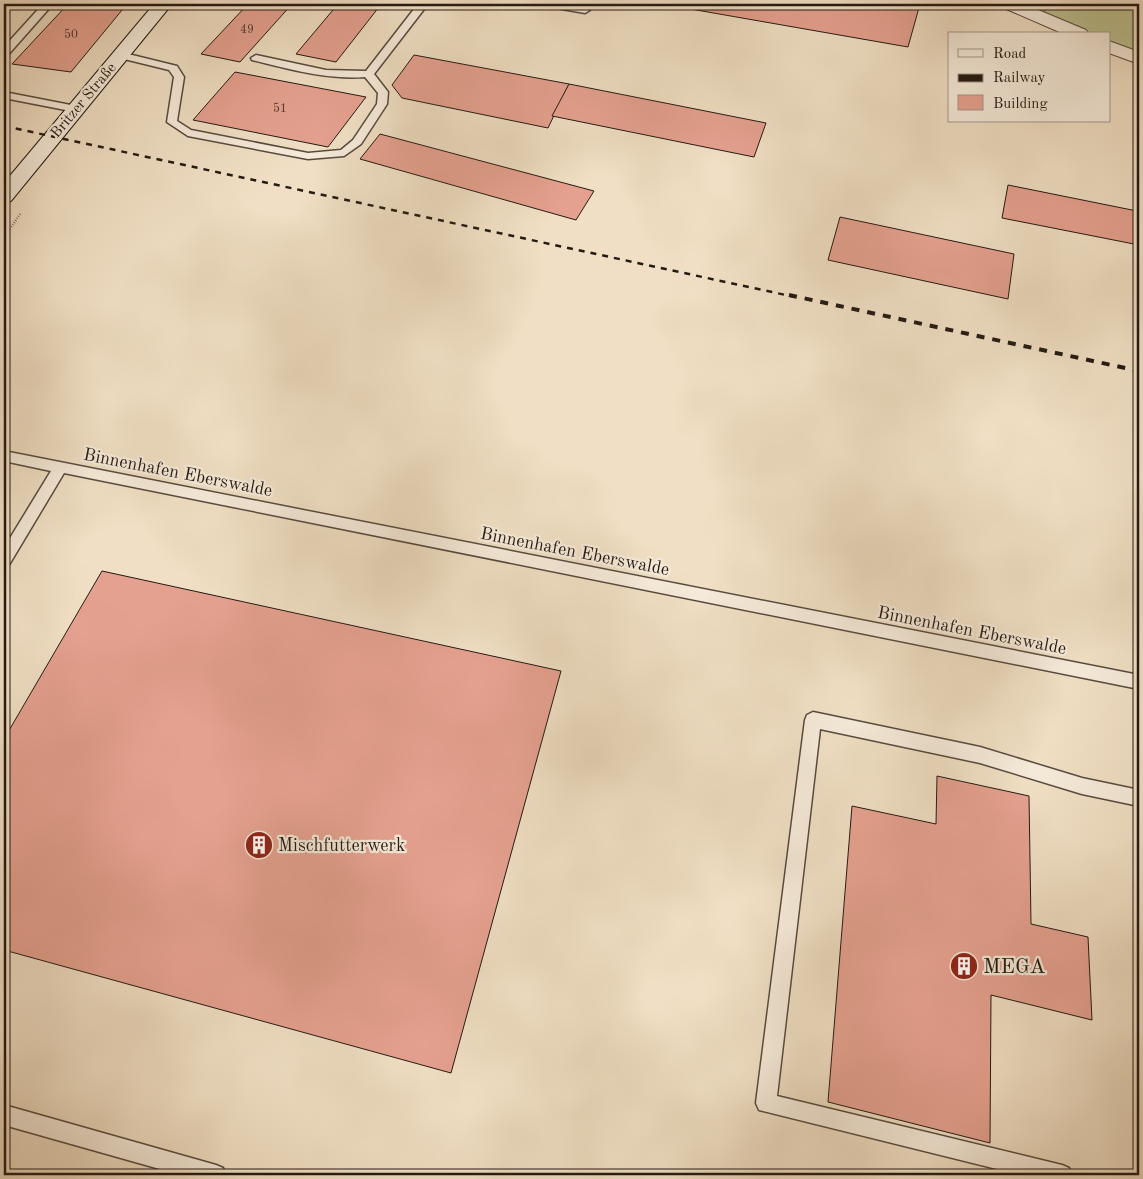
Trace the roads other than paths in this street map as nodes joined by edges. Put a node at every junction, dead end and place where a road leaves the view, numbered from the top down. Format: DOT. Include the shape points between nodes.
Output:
graph roads {
  1 [pos="48,4"];
  2 [pos="163,4"];
  3 [pos="423,4"];
  4 [pos="550,4"];
  5 [pos="1010,4"];
  6 [pos="585,10"];
  7 [pos="1075,32"];
  8 [pos="1110,46"];
  9 [pos="4,53"];
  10 [pos="120,55"];
  11 [pos="256,58"];
  12 [pos="1139,59"];
  13 [pos="369,74"];
  14 [pos="4,96"];
  15 [pos="76,109"];
  16 [pos="4,196"];
  17 [pos="4,456"];
  18 [pos="60,468"];
  19 [pos="4,561"];
  20 [pos="1139,682"];
  21 [pos="1139,798"];
  22 [pos="4,1116"];
  23 [pos="216,1175"];
  24 [pos="1062,1175"];
  1 -- 9 [label="lane"];
  2 -- 10 [label="main road, Britzer Straße"];
  3 -- 13 [label="lane"];
  4 -- 6 [label="lane"];
  5 -- 7 [label="main road"];
  8 -- 12 [label="main road"];
  10 -- 13 [label="lane" via="173,68 178,77 172,122 188,133 308,156 344,153 357,142 382,104 383,92"];
  10 -- 15 [label="main road, Britzer Straße"];
  11 -- 13 [label="lane" via="348,77"];
  14 -- 15 [label="lane"];
  15 -- 16 [label="main road, Britzer Straße"];
  17 -- 18 [label="lane, Binnenhafen Eberswalde"];
  18 -- 19 [label="lane"];
  18 -- 20 [label="lane, Binnenhafen Eberswalde"];
  21 -- 24 [label="lane" via="1082,786 980,755 813,720 766,1103"];
  22 -- 23 [label="lane"];
}
